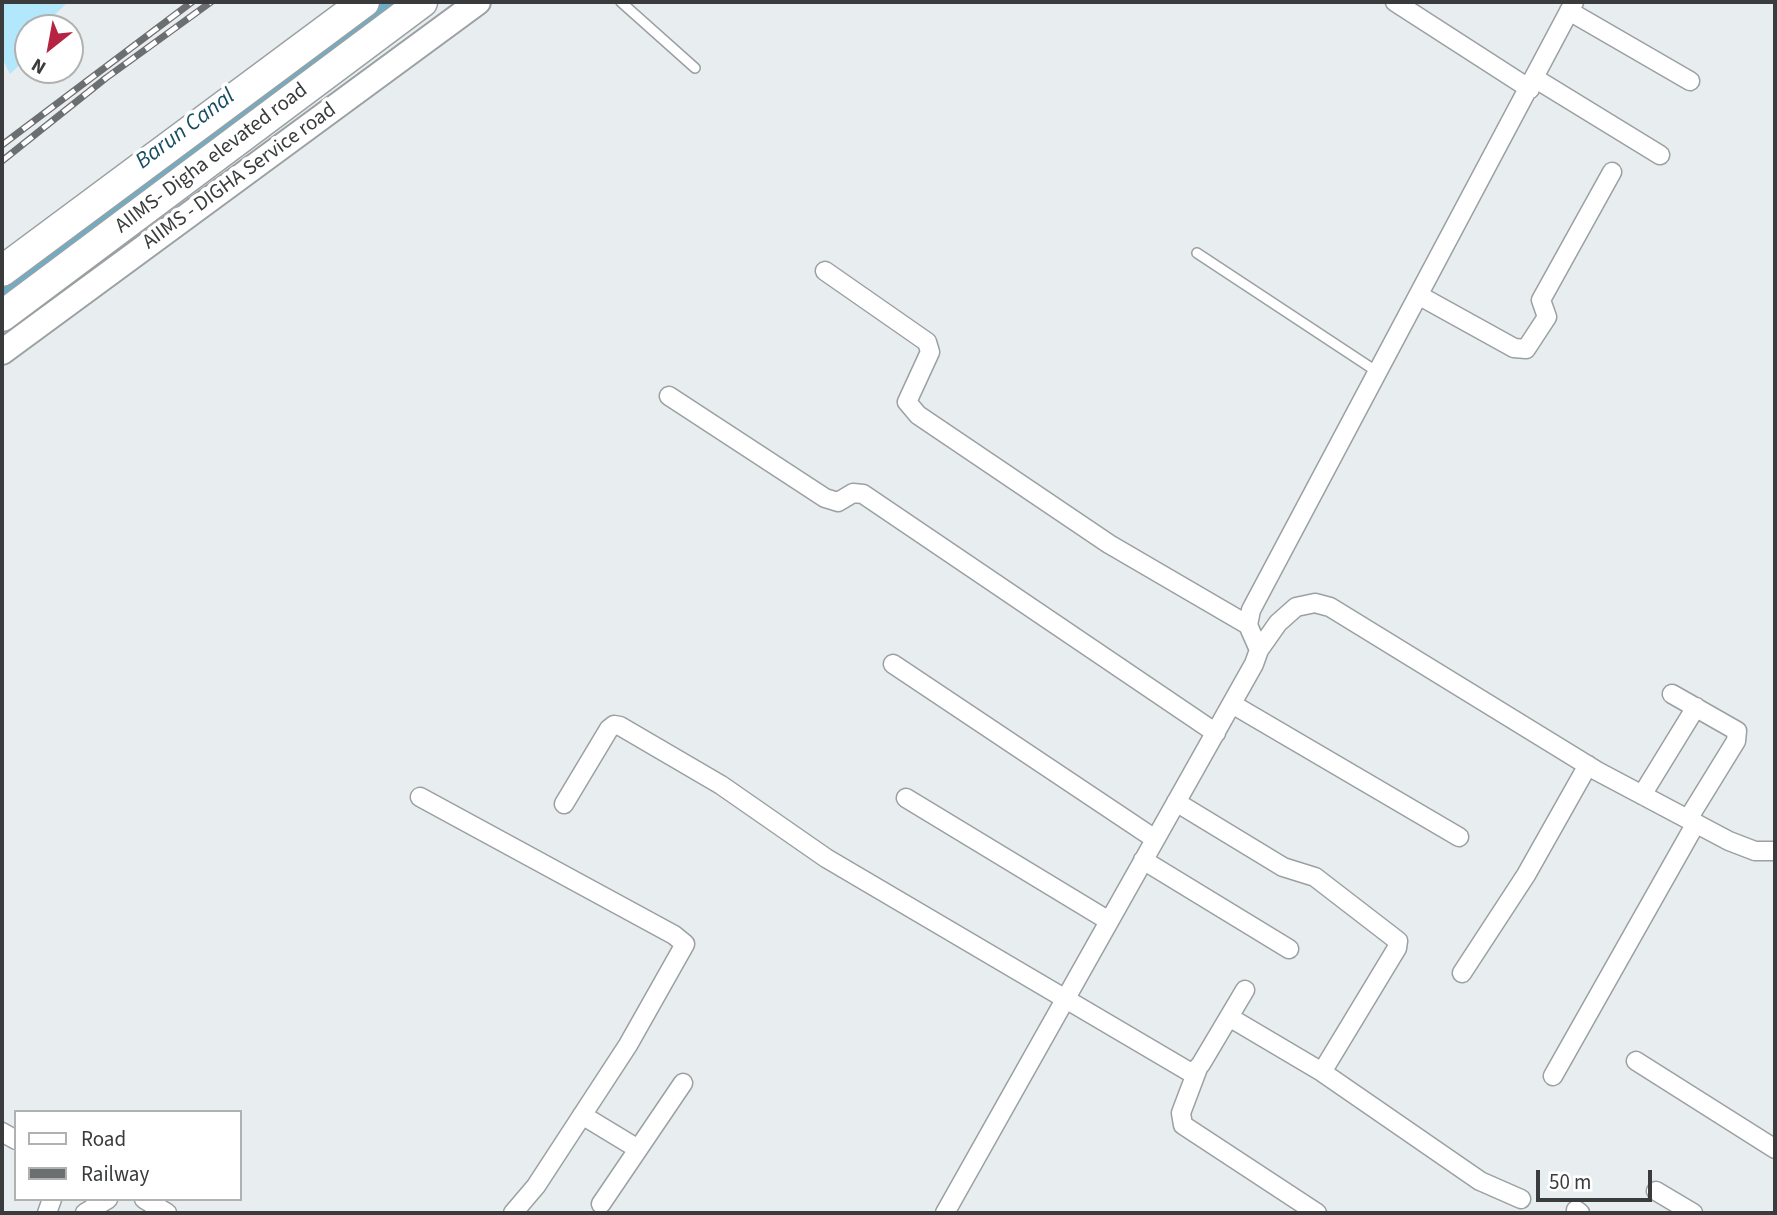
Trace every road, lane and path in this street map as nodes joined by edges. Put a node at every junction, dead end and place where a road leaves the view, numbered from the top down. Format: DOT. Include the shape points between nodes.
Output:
graph roads {
  1 [pos="364,2"];
  2 [pos="422,2"];
  3 [pos="478,2"];
  4 [pos="621,2"];
  5 [pos="1395,2"];
  6 [pos="1572,6"];
  7 [pos="695,68"];
  8 [pos="1690,81"];
  9 [pos="1533,84"];
  10 [pos="1660,155"];
  11 [pos="1612,172"];
  12 [pos="1197,253"];
  13 [pos="2,271"];
  14 [pos="825,271"];
  15 [pos="1420,296"];
  16 [pos="2,316"];
  17 [pos="2,352"];
  18 [pos="1379,373"];
  19 [pos="670,396"];
  20 [pos="1248,625"];
  21 [pos="1259,650"];
  22 [pos="893,664"];
  23 [pos="1672,694"];
  24 [pos="1232,704"];
  25 [pos="1696,707"];
  26 [pos="1216,733"];
  27 [pos="1588,765"];
  28 [pos="1642,795"];
  29 [pos="420,797"];
  30 [pos="906,799"];
  31 [pos="1176,802"];
  32 [pos="564,804"];
  33 [pos="1692,821"];
  34 [pos="1460,837"];
  35 [pos="1155,839"];
  36 [pos="1775,851"];
  37 [pos="1143,860"];
  38 [pos="1109,921"];
  39 [pos="1289,949"];
  40 [pos="1462,973"];
  41 [pos="1245,990"];
  42 [pos="1064,1000"];
  43 [pos="1229,1017"];
  44 [pos="1636,1061"];
  45 [pos="1198,1068"];
  46 [pos="1322,1072"];
  47 [pos="1553,1076"];
  48 [pos="683,1083"];
  49 [pos="582,1115"];
  50 [pos="638,1149"];
  51 [pos="1775,1149"];
  52 [pos="1656,1191"];
  53 [pos="1521,1199"];
  54 [pos="105,1201"];
  55 [pos="148,1201"];
  56 [pos="601,1204"];
  57 [pos="85,1213"];
  58 [pos="167,1213"];
  59 [pos="513,1213"];
  60 [pos="945,1213"];
  61 [pos="1317,1213"];
  62 [pos="1693,1213"];
  1 -- 13 [label="highway, AIIMS- Digha elevated road"];
  2 -- 16 [label="highway, AIIMS- Digha elevated road"];
  3 -- 17 [label="main road, AIIMS - DIGHA Service road"];
  4 -- 7 [label="lane"];
  5 -- 9 [label="street"];
  6 -- 8 [label="street"];
  6 -- 9 [label="street"];
  9 -- 10 [label="street"];
  9 -- 15 [label="street"];
  11 -- 15 [label="street" via="1541,300 1547,317 1526,349 1514,348"];
  12 -- 18 [label="lane"];
  14 -- 20 [label="street" via="927,342 930,352 907,402 911,409 1109,544"];
  15 -- 18 [label="street"];
  18 -- 20 [label="street" via="1251,610"];
  19 -- 26 [label="street" via="825,499 838,502 853,493 863,494"];
  20 -- 21 [label="street"];
  21 -- 24 [label="street"];
  21 -- 27 [label="street" via="1296,607 1315,603 1330,607"];
  22 -- 35 [label="street"];
  23 -- 25 [label="street"];
  24 -- 26 [label="street"];
  24 -- 34 [label="street"];
  25 -- 28 [label="street"];
  25 -- 33 [label="street" via="1734,727 1738,735"];
  26 -- 31 [label="street"];
  27 -- 28 [label="street"];
  27 -- 40 [label="street" via="1526,875"];
  28 -- 33 [label="street"];
  29 -- 49 [label="street" via="685,944"];
  30 -- 38 [label="street"];
  31 -- 35 [label="street"];
  31 -- 46 [label="street" via="1283,867 1315,877 1396,938 1397,948"];
  32 -- 42 [label="street" via="609,729 617,725 721,785 826,858"];
  33 -- 36 [label="street" via="1755,851"];
  33 -- 47 [label="street"];
  35 -- 37 [label="street"];
  37 -- 38 [label="street"];
  37 -- 39 [label="street"];
  38 -- 42 [label="street"];
  41 -- 43 [label="street"];
  42 -- 45 [label="street" via="1183,1069 1191,1072"];
  42 -- 60 [label="street"];
  43 -- 45 [label="street"];
  43 -- 46 [label="street"];
  44 -- 51 [label="street"];
  45 -- 61 [label="street" via="1181,1113 1182,1125"];
  46 -- 53 [label="street" via="1480,1181"];
  48 -- 50 [label="street"];
  49 -- 50 [label="street"];
  49 -- 59 [label="street"];
  50 -- 56 [label="street"];
  52 -- 62 [label="street"];
  54 -- 57 [label="street"];
  55 -- 58 [label="street"];
}
